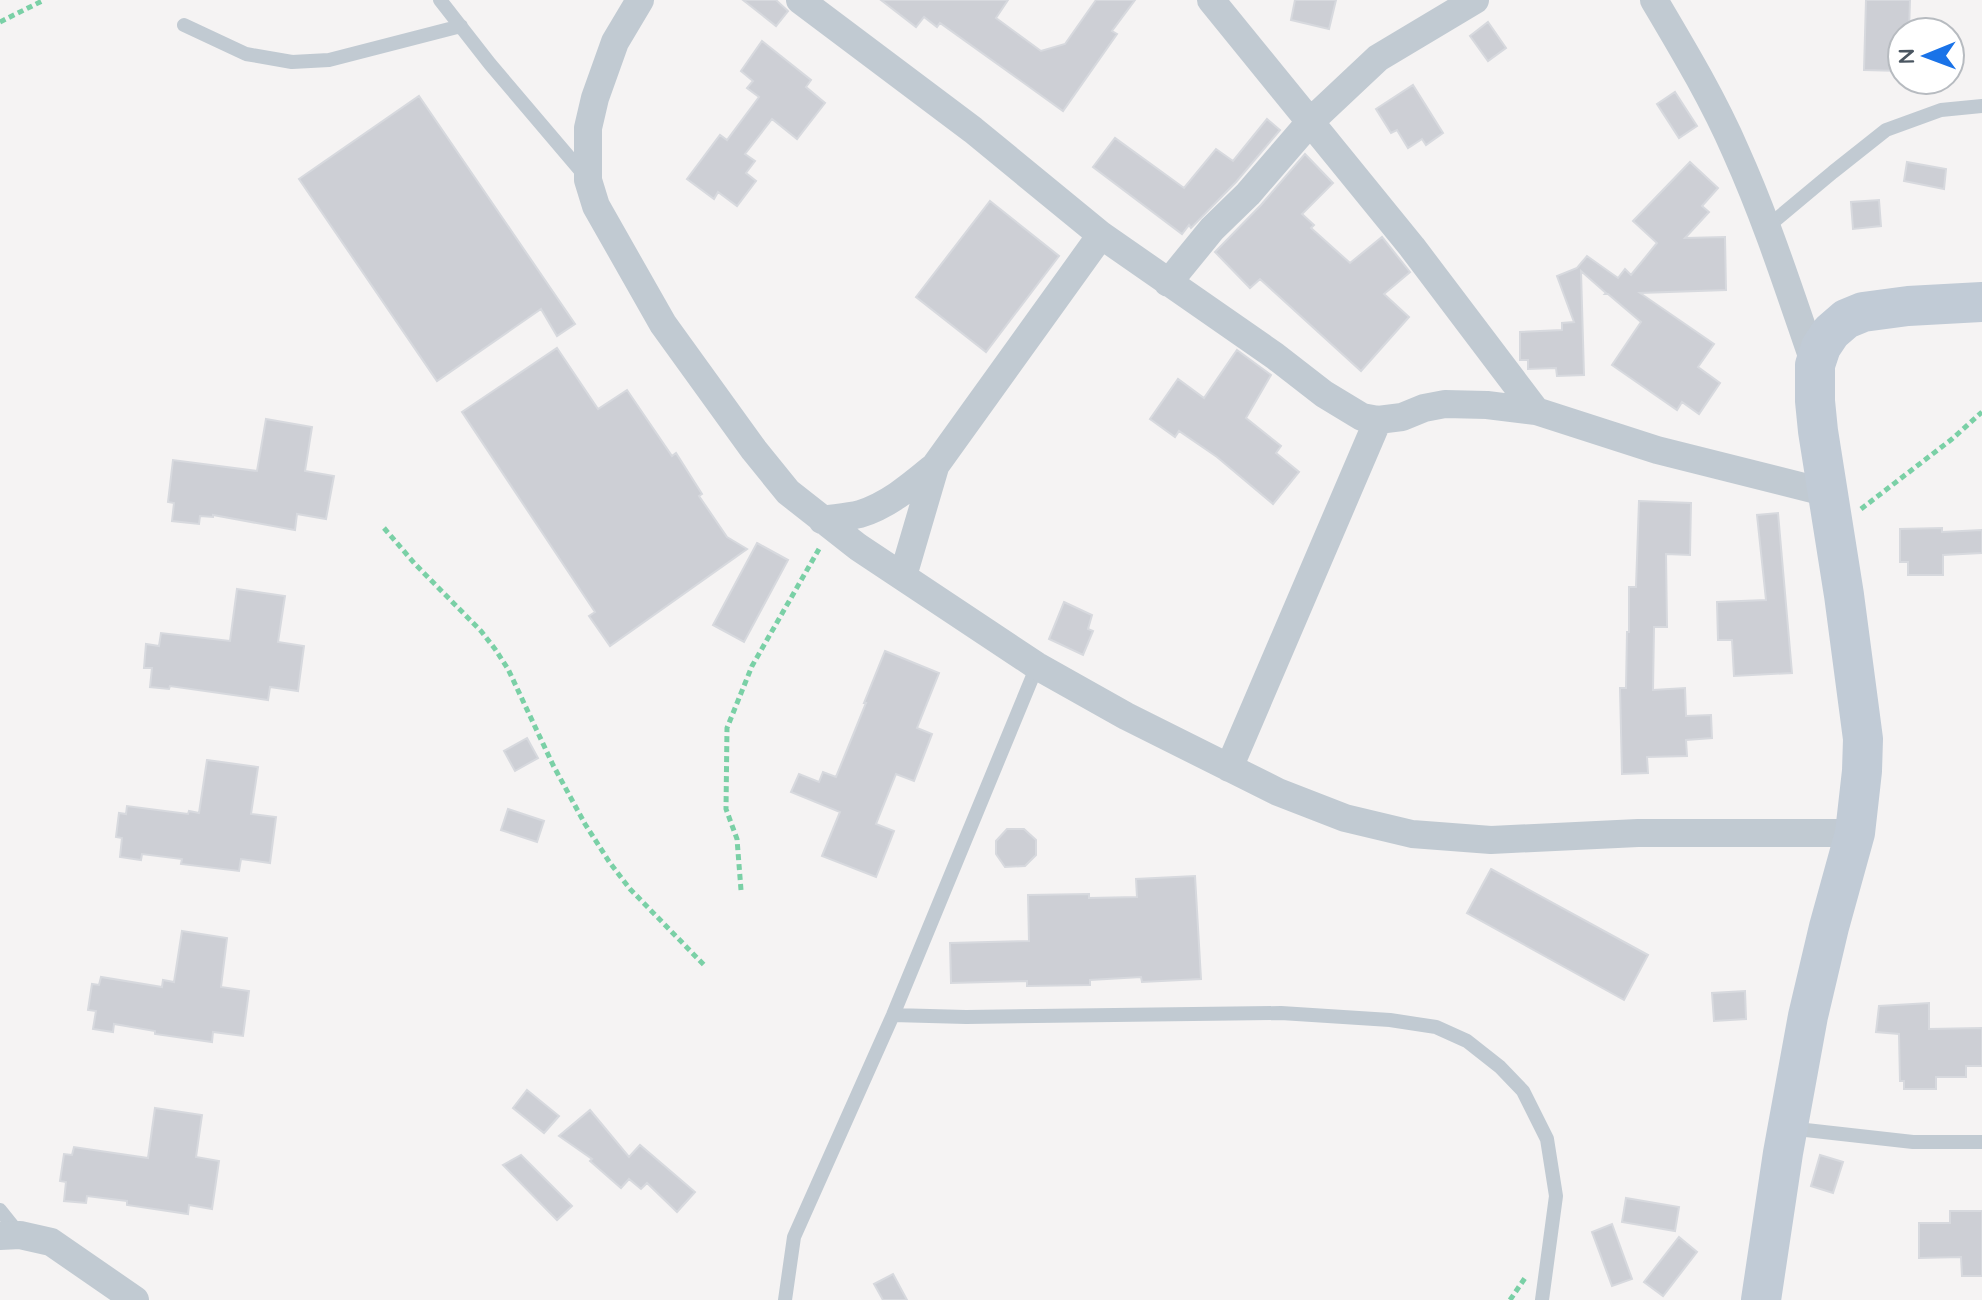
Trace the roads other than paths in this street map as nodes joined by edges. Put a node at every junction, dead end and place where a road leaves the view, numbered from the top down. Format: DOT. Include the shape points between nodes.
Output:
graph roads {
  1 [pos="440,0"];
  2 [pos="640,0"];
  3 [pos="800,0"];
  4 [pos="1211,0"];
  5 [pos="1475,0"];
  6 [pos="1654,0"];
  7 [pos="184,25"];
  8 [pos="461,26"];
  9 [pos="1982,106"];
  10 [pos="1311,121"];
  11 [pos="588,180"];
  12 [pos="1766,228"];
  13 [pos="1101,235"];
  14 [pos="1168,283"];
  15 [pos="1982,302"];
  16 [pos="1815,365"];
  17 [pos="1536,411"];
  18 [pos="1378,420"];
  19 [pos="935,466"];
  20 [pos="1831,511"];
  21 [pos="827,524"];
  22 [pos="903,576"];
  23 [pos="1037,666"];
  24 [pos="1229,768"];
  25 [pos="1855,833"];
  26 [pos="893,1015"];
  27 [pos="1788,1128"];
  28 [pos="1982,1142"];
  29 [pos="0,1210"];
  30 [pos="10,1236"];
  31 [pos="135,1300"];
  32 [pos="785,1300"];
  33 [pos="1542,1300"];
  34 [pos="1761,1300"];
  35 [pos="1772,1300"];
  1 -- 8 [label="lane"];
  2 -- 11 [label="street" via="615,42 595,98 588,128"];
  3 -- 13 [label="street"];
  4 -- 10 [label="street"];
  5 -- 10 [label="street" via="1378,58"];
  6 -- 12 [label="street" via="1707,92"];
  7 -- 8 [label="lane" via="246,54 292,62 329,60"];
  8 -- 11 [label="lane"];
  9 -- 12 [label="lane" via="1941,110 1886,130"];
  10 -- 14 [label="street"];
  10 -- 17 [label="street"];
  11 -- 21 [label="street" via="596,206 663,324 788,492"];
  12 -- 16 [label="street"];
  13 -- 14 [label="street"];
  13 -- 19 [label="street"];
  14 -- 18 [label="street" via="1345,408"];
  15 -- 16 [label="street" via="1863,312 1831,332"];
  16 -- 20 [label="street"];
  17 -- 18 [label="street" via="1445,404"];
  17 -- 20 [label="street"];
  18 -- 24 [label="street"];
  19 -- 21 [label="street" via="878,507"];
  19 -- 22 [label="street"];
  20 -- 25 [label="street" via="1863,739"];
  21 -- 22 [label="street"];
  22 -- 23 [label="street"];
  23 -- 24 [label="street"];
  23 -- 26 [label="lane"];
  24 -- 25 [label="street" via="1345,818 1412,834 1491,840 1638,833"];
  25 -- 27 [label="street" via="1808,1016"];
  26 -- 32 [label="lane" via="794,1237"];
  26 -- 33 [label="lane" via="1281,1013 1436,1027 1467,1041 1500,1067 1523,1091 1547,1139 1556,1196"];
  27 -- 28 [label="lane" via="1913,1142"];
  27 -- 34 [label="street"];
  29 -- 30 [label="lane"];
  30 -- 31 [label="street" via="51,1242"];
  34 -- 35 [label="lane"];
}
